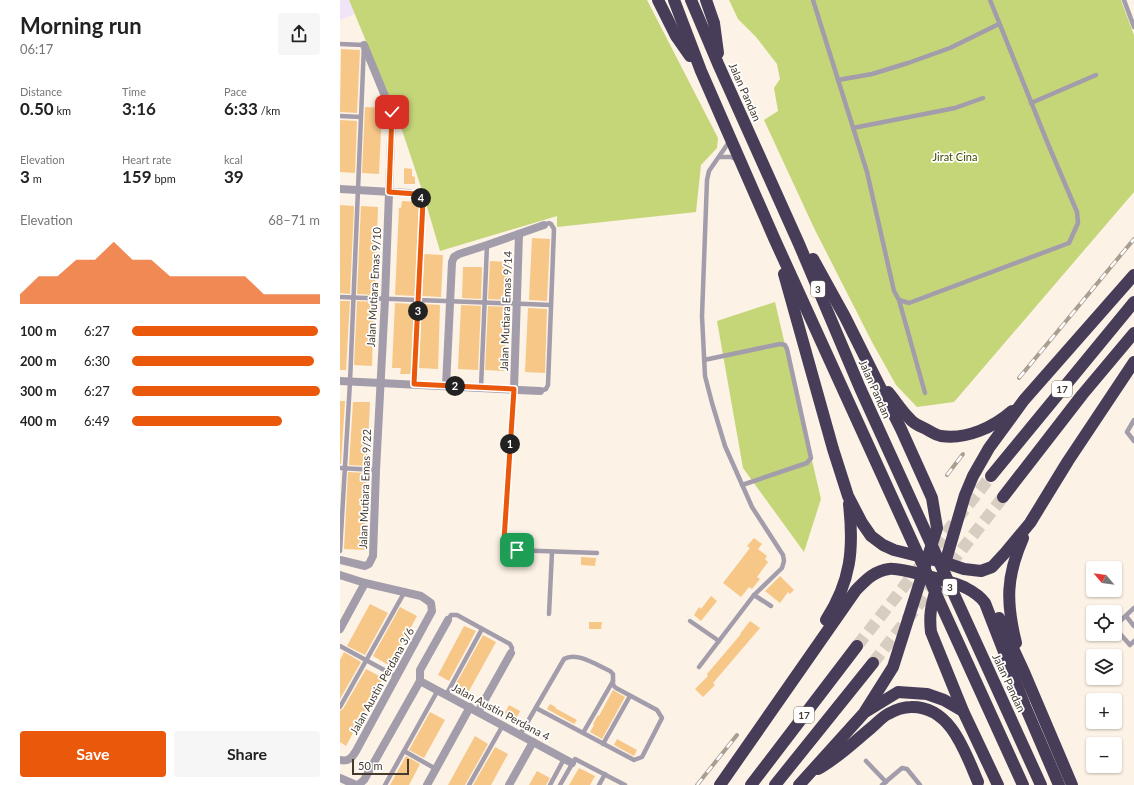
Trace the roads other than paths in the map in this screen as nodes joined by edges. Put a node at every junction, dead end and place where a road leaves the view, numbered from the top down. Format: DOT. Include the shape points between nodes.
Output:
graph roads {
  1 [pos="658,0"];
  2 [pos="674,0"];
  3 [pos="691,0"];
  4 [pos="706,0"];
  5 [pos="813,0"];
  6 [pos="990,0"];
  7 [pos="1124,0"];
  8 [pos="999,24"];
  9 [pos="1134,27"];
  10 [pos="340,44"];
  11 [pos="364,45"];
  12 [pos="719,66"];
  13 [pos="701,71"];
  14 [pos="1096,75"];
  15 [pos="838,80"];
  16 [pos="983,98"];
  17 [pos="1031,103"];
  18 [pos="340,116"];
  19 [pos="361,117"];
  20 [pos="853,128"];
  21 [pos="731,138"];
  22 [pos="720,156"];
  23 [pos="741,161"];
  24 [pos="340,189"];
  25 [pos="357,190"];
  26 [pos="776,191"];
  27 [pos="389,192"];
  28 [pos="409,193"];
  29 [pos="544,225"];
  30 [pos="520,234"];
  31 [pos="774,238"];
  32 [pos="487,245"];
  33 [pos="1134,275"];
  34 [pos="340,297"];
  35 [pos="352,298"];
  36 [pos="385,299"];
  37 [pos="419,300"];
  38 [pos="899,300"];
  39 [pos="450,301"];
  40 [pos="485,302"];
  41 [pos="1134,302"];
  42 [pos="517,304"];
  43 [pos="551,305"];
  44 [pos="1134,332"];
  45 [pos="704,360"];
  46 [pos="1134,362"];
  47 [pos="871,370"];
  48 [pos="340,381"];
  49 [pos="350,382"];
  50 [pos="380,383"];
  51 [pos="414,384"];
  52 [pos="446,386"];
  53 [pos="481,388"];
  54 [pos="514,389"];
  55 [pos="540,391"];
  56 [pos="925,393"];
  57 [pos="1024,400"];
  58 [pos="1134,420"];
  59 [pos="1134,441"];
  60 [pos="342,468"];
  61 [pos="376,470"];
  62 [pos="991,476"];
  63 [pos="742,485"];
  64 [pos="848,496"];
  65 [pos="1003,497"];
  66 [pos="1030,523"];
  67 [pos="340,551"];
  68 [pos="552,552"];
  69 [pos="597,553"];
  70 [pos="927,559"];
  71 [pos="340,560"];
  72 [pos="946,563"];
  73 [pos="340,575"];
  74 [pos="922,576"];
  75 [pos="940,580"];
  76 [pos="366,583"];
  77 [pos="404,593"];
  78 [pos="754,595"];
  79 [pos="985,604"];
  80 [pos="771,606"];
  81 [pos="1134,608"];
  82 [pos="549,614"];
  83 [pos="1126,616"];
  84 [pos="448,620"];
  85 [pos="1122,620"];
  86 [pos="690,621"];
  87 [pos="1134,626"];
  88 [pos="340,629"];
  89 [pos="482,629"];
  90 [pos="1122,635"];
  91 [pos="719,641"];
  92 [pos="1134,641"];
  93 [pos="340,646"];
  94 [pos="857,646"];
  95 [pos="511,653"];
  96 [pos="366,660"];
  97 [pos="873,663"];
  98 [pos="699,667"];
  99 [pos="1024,672"];
  100 [pos="397,677"];
  101 [pos="614,679"];
  102 [pos="420,681"];
  103 [pos="438,690"];
  104 [pos="446,695"];
  105 [pos="630,696"];
  106 [pos="340,707"];
  107 [pos="470,708"];
  108 [pos="536,708"];
  109 [pos="963,711"];
  110 [pos="478,712"];
  111 [pos="864,712"];
  112 [pos="502,725"];
  113 [pos="583,733"];
  114 [pos="520,734"];
  115 [pos="752,738"];
  116 [pos="533,742"];
  117 [pos="603,744"];
  118 [pos="404,751"];
  119 [pos="340,760"];
  120 [pos="568,761"];
  121 [pos="866,761"];
  122 [pos="436,769"];
  123 [pos="605,774"];
  124 [pos="809,774"];
  125 [pos="340,778"];
  126 [pos="884,783"];
  127 [pos="977,784"];
  128 [pos="357,785"];
  129 [pos="385,785"];
  130 [pos="427,785"];
  131 [pos="469,785"];
  132 [pos="509,785"];
  133 [pos="550,785"];
  134 [pos="560,785"];
  135 [pos="599,785"];
  136 [pos="625,785"];
  137 [pos="720,785"];
  138 [pos="751,785"];
  139 [pos="775,785"];
  140 [pos="799,785"];
  141 [pos="920,785"];
  142 [pos="998,785"];
  143 [pos="1023,785"];
  144 [pos="1041,785"];
  145 [pos="1060,785"];
  146 [pos="1072,785"];
  1 -- 13 [label="highway" via="676,36"];
  2 -- 13 [label="highway, 3"];
  3 -- 12 [label="highway, Jalan Pandan / 3"];
  4 -- 12 [label="highway" via="714,24"];
  5 -- 15 [label="lane"];
  6 -- 8 [label="lane"];
  7 -- 9 [label="lane"];
  8 -- 15 [label="lane" via="950,48 908,63 872,74"];
  8 -- 17 [label="lane"];
  10 -- 11 [label="lane"];
  11 -- 19 [label="lane"];
  11 -- 27 [label="street, Jalan Mutiara Emas 9/10" via="392,112"];
  12 -- 26 [label="highway, Jalan Pandan / 3"];
  13 -- 21 [label="highway, 3"];
  14 -- 17 [label="lane"];
  15 -- 20 [label="lane"];
  16 -- 20 [label="lane" via="955,108"];
  17 -- 38 [label="lane" via="1077,212 1078,223 1068,243 909,304"];
  18 -- 19 [label="lane"];
  19 -- 25 [label="lane"];
  20 -- 38 [label="lane" via="867,172 894,291"];
  21 -- 22 [label="lane"];
  21 -- 23 [label="highway, 3"];
  22 -- 23 [label="lane"];
  22 -- 45 [label="lane" via="709,171 707,180 702,316"];
  23 -- 31 [label="highway, 3"];
  24 -- 25 [label="street"];
  25 -- 27 [label="street"];
  25 -- 35 [label="lane"];
  26 -- 47 [label="highway"];
  26 -- 144 [label="highway, Jalan Pandan / 3" via="860,388"];
  27 -- 28 [label="street"];
  27 -- 36 [label="street, Jalan Mutiara Emas 9/10"];
  28 -- 37 [label="lane" via="419,195 423,201"];
  29 -- 30 [label="street"];
  29 -- 43 [label="lane" via="551,224 554,229"];
  30 -- 32 [label="street"];
  30 -- 42 [label="street, Jalan Mutiara Emas 9/14"];
  31 -- 64 [label="highway"];
  31 -- 143 [label="highway, 3"];
  32 -- 39 [label="street" via="454,257"];
  32 -- 40 [label="lane"];
  33 -- 57 [label="highway"];
  34 -- 35 [label="lane"];
  35 -- 36 [label="lane"];
  35 -- 49 [label="lane"];
  36 -- 37 [label="lane"];
  36 -- 50 [label="street, Jalan Mutiara Emas 9/10"];
  37 -- 39 [label="lane"];
  37 -- 51 [label="lane"];
  38 -- 56 [label="lane"];
  39 -- 40 [label="lane"];
  39 -- 52 [label="street"];
  40 -- 42 [label="lane"];
  40 -- 53 [label="lane"];
  41 -- 62 [label="highway, 17"];
  42 -- 43 [label="lane"];
  42 -- 54 [label="street, Jalan Mutiara Emas 9/14"];
  43 -- 55 [label="lane" via="548,385"];
  44 -- 65 [label="highway, 17"];
  45 -- 63 [label="lane" via="712,403 725,446"];
  45 -- 63 [label="lane" via="780,344 787,349 811,458 808,463"];
  46 -- 66 [label="highway"];
  47 -- 57 [label="highway" via="910,419 941,436 968,434 985,428 1003,418"];
  47 -- 70 [label="highway" via="932,498 937,528"];
  48 -- 49 [label="street"];
  49 -- 50 [label="street"];
  49 -- 60 [label="lane"];
  50 -- 51 [label="street"];
  50 -- 61 [label="street, Jalan Mutiara Emas 9/22"];
  51 -- 52 [label="street"];
  52 -- 53 [label="street"];
  53 -- 54 [label="street"];
  54 -- 55 [label="street"];
  54 -- 68 [label="lane" via="505,543 513,550"];
  57 -- 72 [label="highway" via="989,448 973,476 965,495"];
  58 -- 59 [label="lane" via="1127,432"];
  60 -- 61 [label="lane"];
  60 -- 67 [label="lane"];
  61 -- 71 [label="street, Jalan Mutiara Emas 9/22" via="372,561 366,566"];
  63 -- 78 [label="lane" via="752,507 784,559 782,568"];
  64 -- 70 [label="highway" via="862,523 883,545"];
  64 -- 115 [label="highway" via="851,544 846,580 832,611"];
  66 -- 72 [label="highway" via="992,567 981,571"];
  66 -- 99 [label="highway" via="1011,573 1009,595 1011,622"];
  68 -- 69 [label="lane"];
  68 -- 82 [label="lane"];
  70 -- 72 [label="highway"];
  70 -- 74 [label="highway"];
  72 -- 75 [label="highway"];
  73 -- 76 [label="street"];
  74 -- 75 [label="highway"];
  74 -- 111 [label="highway" via="893,667"];
  74 -- 115 [label="highway" via="891,568 868,577 856,590"];
  75 -- 79 [label="highway" via="964,587 982,598"];
  75 -- 109 [label="highway" via="930,609 931,627"];
  76 -- 77 [label="street"];
  76 -- 88 [label="street"];
  77 -- 96 [label="lane"];
  77 -- 100 [label="street, Jalan Austin Perdana 3/6" via="422,596 431,603 432,611"];
  78 -- 80 [label="lane"];
  78 -- 91 [label="lane"];
  79 -- 99 [label="highway" via="994,609"];
  79 -- 145 [label="highway" via="1025,706"];
  81 -- 83 [label="lane"];
  83 -- 85 [label="lane"];
  83 -- 87 [label="lane"];
  84 -- 89 [label="lane" via="455,614"];
  84 -- 102 [label="street" via="420,670"];
  86 -- 91 [label="lane"];
  89 -- 95 [label="lane" via="510,644"];
  89 -- 104 [label="lane"];
  90 -- 92 [label="lane" via="1130,645"];
  91 -- 98 [label="lane"];
  93 -- 96 [label="lane"];
  94 -- 138 [label="highway, 17"];
  95 -- 110 [label="street"];
  96 -- 100 [label="lane"];
  96 -- 106 [label="lane"];
  97 -- 139 [label="highway, 17"];
  99 -- 146 [label="highway"];
  100 -- 119 [label="street, Jalan Austin Perdana 3/6" via="354,755 345,761"];
  101 -- 105 [label="lane" via="613,685"];
  101 -- 108 [label="lane" via="610,671 576,656 569,656 564,659"];
  101 -- 113 [label="lane"];
  102 -- 103 [label="street, Jalan Austin Perdana 4"];
  102 -- 128 [label="street" via="364,780"];
  103 -- 104 [label="street, Jalan Austin Perdana 4"];
  103 -- 118 [label="lane"];
  104 -- 107 [label="street, Jalan Austin Perdana 4"];
  105 -- 117 [label="lane"];
  105 -- 117 [label="lane" via="657,710 662,718 642,757 634,760"];
  107 -- 110 [label="street, Jalan Austin Perdana 4"];
  107 -- 122 [label="street"];
  108 -- 113 [label="lane"];
  108 -- 114 [label="lane"];
  109 -- 111 [label="highway" via="927,694 898,692"];
  109 -- 142 [label="highway"];
  110 -- 112 [label="street, Jalan Austin Perdana 4"];
  111 -- 124 [label="highway"];
  112 -- 114 [label="street, Jalan Austin Perdana 4"];
  112 -- 131 [label="lane"];
  113 -- 117 [label="lane"];
  114 -- 116 [label="street, Jalan Austin Perdana 4"];
  115 -- 137 [label="highway"];
  116 -- 120 [label="street, Jalan Austin Perdana 4"];
  116 -- 132 [label="street"];
  118 -- 122 [label="lane"];
  118 -- 129 [label="lane"];
  120 -- 123 [label="lane" via="577,759"];
  120 -- 133 [label="lane"];
  120 -- 134 [label="lane"];
  121 -- 126 [label="lane"];
  122 -- 130 [label="street"];
  123 -- 135 [label="lane"];
  123 -- 136 [label="lane"];
  124 -- 127 [label="highway" via="830,763 887,714 906,707 916,707 935,713 952,729"];
  124 -- 140 [label="highway"];
  125 -- 128 [label="street"];
  126 -- 141 [label="lane" via="902,768 907,769"];
}
